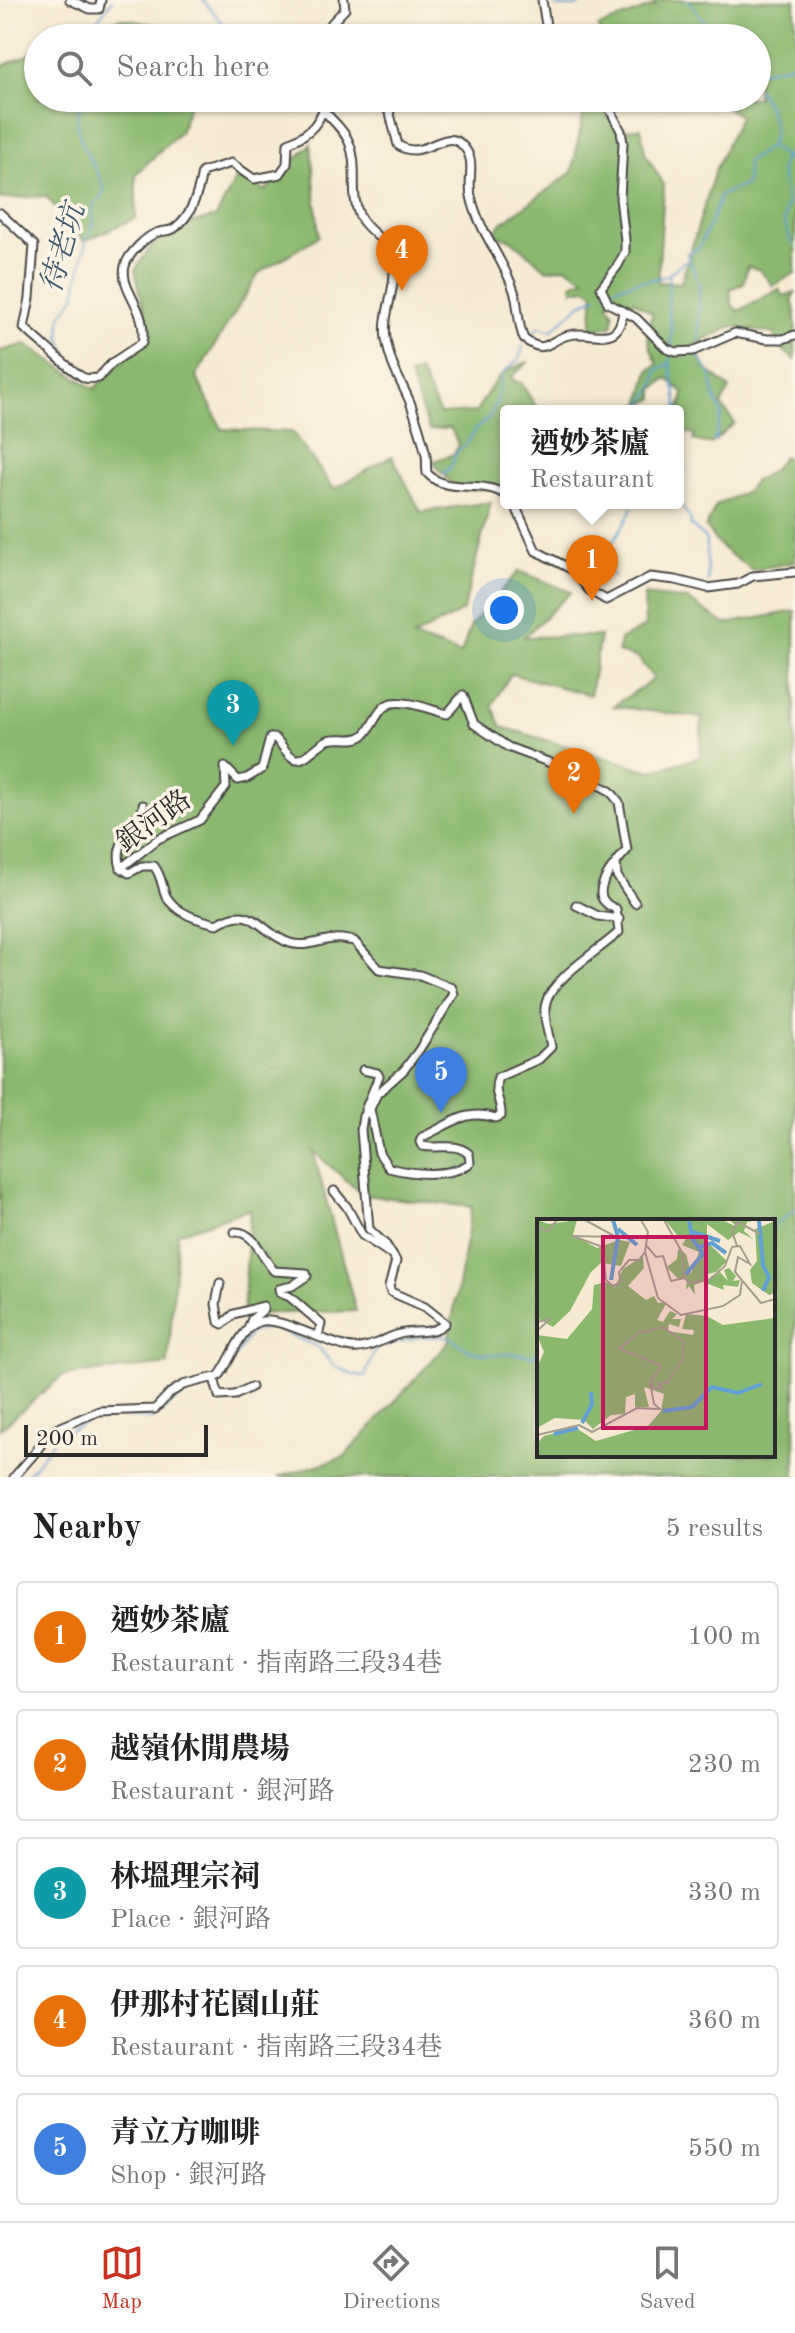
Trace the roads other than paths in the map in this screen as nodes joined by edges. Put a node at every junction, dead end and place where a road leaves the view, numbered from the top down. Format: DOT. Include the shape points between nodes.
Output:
graph roads {
  1 [pos="70,0"];
  2 [pos="101,0"];
  3 [pos="344,0"];
  4 [pos="542,0"];
  5 [pos="331,24"];
  6 [pos="546,24"];
  7 [pos="323,112"];
  8 [pos="325,112"];
  9 [pos="389,112"];
  10 [pos="611,112"];
  11 [pos="0,213"];
  12 [pos="623,312"];
  13 [pos="795,335"];
  14 [pos="500,491"];
  15 [pos="517,509"];
  16 [pos="795,572"];
  17 [pos="143,805"];
  18 [pos="616,863"];
  19 [pos="121,868"];
  20 [pos="635,903"];
  21 [pos="576,905"];
  22 [pos="619,919"];
  23 [pos="363,1070"];
  24 [pos="370,1109"];
  25 [pos="363,1116"];
  26 [pos="334,1191"];
  27 [pos="235,1232"];
  28 [pos="391,1253"];
  29 [pos="220,1283"];
  30 [pos="248,1328"];
  31 [pos="318,1336"];
  32 [pos="214,1378"];
  33 [pos="251,1387"];
  34 [pos="14,1477"];
  1 -- 2 [label="street" via="90,9 99,9"];
  3 -- 5 [label="street" via="345,9"];
  4 -- 6 [label="street"];
  7 -- 11 [label="street" via="306,136 288,143 287,164 280,174 254,179 231,163 202,172 183,221 173,230 156,233 130,256 124,272 141,313 142,343 98,378 75,373 24,328 34,245"];
  8 -- 14 [label="street" via="350,145 353,192 363,222 392,257 386,339 396,376 410,401 427,473 443,485"];
  9 -- 12 [label="street" via="398,145 407,151 454,140 471,158 471,197 515,292 524,339 543,348 569,335 603,336 621,325"];
  10 -- 12 [label="street" via="623,143 620,198 625,252 601,288 608,303"];
  12 -- 13 [label="street" via="676,352 693,351 735,333 767,339"];
  15 -- 16 [label="street" via="536,551 573,570 600,599 650,577 708,588"];
  17 -- 19 [label="street" via="142,820 125,835"];
  18 -- 19 [label="street, 銀河路" via="627,850 619,802 610,791 508,747 474,724 463,695 447,714 406,703 385,705 365,734 328,740 305,758 297,759 270,738 262,769 238,780 225,767 226,787 200,820 158,839"];
  18 -- 20 [label="street" via="617,876"];
  18 -- 22 [label="street, 銀河路" via="601,895"];
  19 -- 24 [label="street, 銀河路" via="129,873 154,866 167,897 195,920 217,924 243,914 287,942 354,941 379,969 420,975 452,988 454,994 419,1050 377,1094"];
  21 -- 22 [label="street"];
  22 -- 24 [label="street" via="619,932 581,961 546,1001 551,1047 539,1059 498,1077 494,1088 501,1116 461,1116 422,1137 422,1146 463,1148 470,1163 461,1170 389,1168 379,1153"];
  23 -- 25 [label="street" via="379,1076"];
  24 -- 25 [label="street, 銀河路"];
  25 -- 28 [label="street" via="369,1229"];
  26 -- 28 [label="street" via="362,1235"];
  27 -- 31 [label="street" via="245,1232 256,1242 274,1271 306,1273 292,1286 279,1289 321,1324"];
  28 -- 31 [label="street" via="396,1261 391,1292 445,1323 433,1331 392,1335 362,1349"];
  29 -- 30 [label="street" via="219,1322 263,1306"];
  30 -- 31 [label="street" via="267,1320"];
  30 -- 32 [label="street"];
  32 -- 33 [label="street" via="219,1396"];
  32 -- 34 [label="street" via="183,1385 155,1409 99,1411 56,1429"];
}
